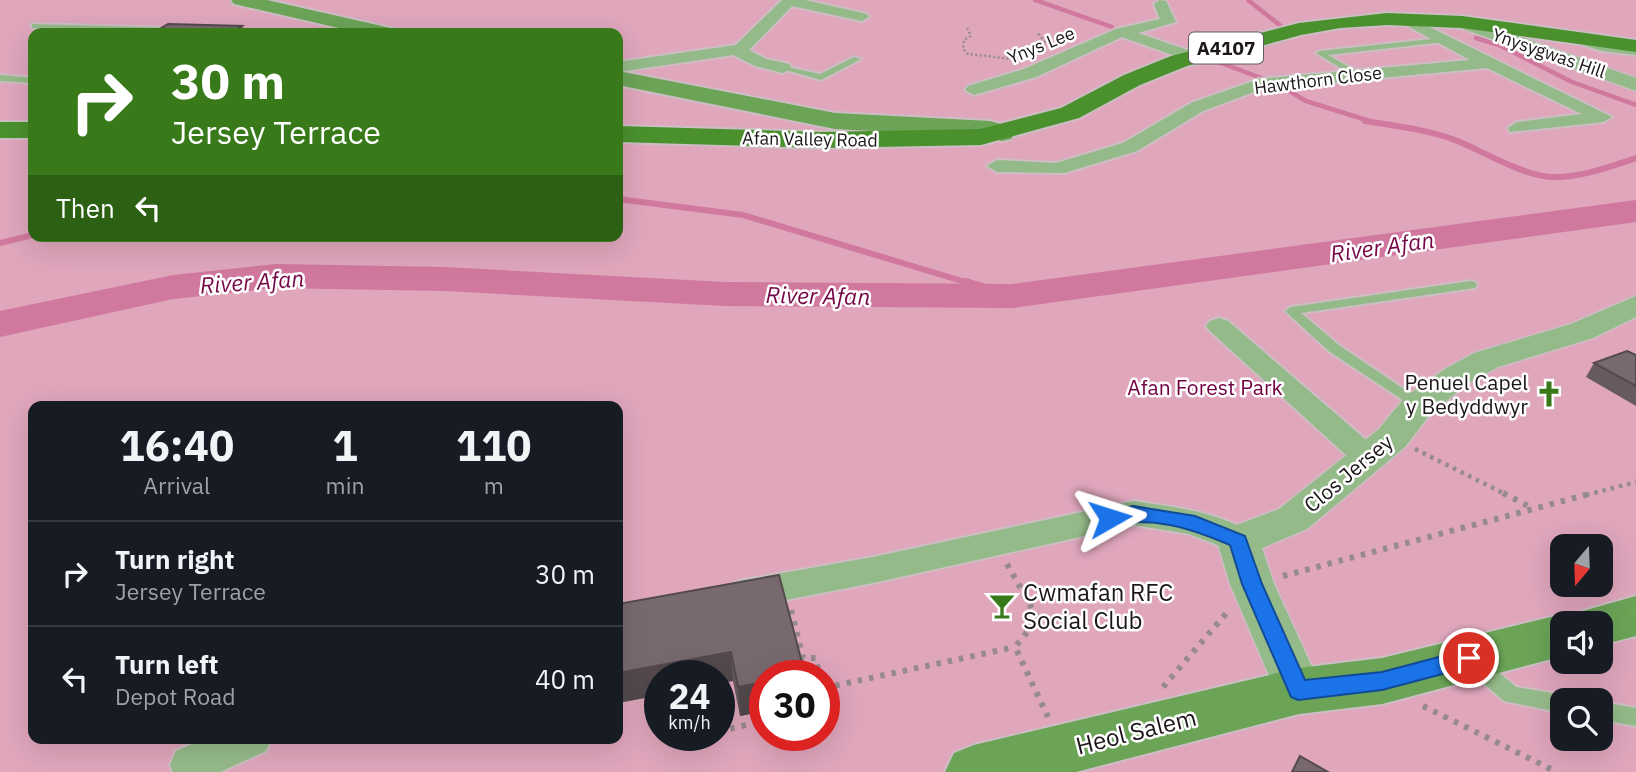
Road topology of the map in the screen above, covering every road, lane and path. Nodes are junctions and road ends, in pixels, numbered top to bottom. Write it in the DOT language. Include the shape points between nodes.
graph roads {
  1 [pos="241,0"];
  2 [pos="790,1"];
  3 [pos="1161,4"];
  4 [pos="862,17"];
  5 [pos="1405,19"];
  6 [pos="1462,22"];
  7 [pos="35,26"];
  8 [pos="110,28"];
  9 [pos="366,28"];
  10 [pos="967,28"];
  11 [pos="1037,32"];
  12 [pos="1121,32"];
  13 [pos="1575,39"];
  14 [pos="1441,40"];
  15 [pos="1636,46"];
  16 [pos="734,50"];
  17 [pos="1636,53"];
  18 [pos="1193,57"];
  19 [pos="1003,58"];
  20 [pos="857,59"];
  21 [pos="1055,62"];
  22 [pos="1489,63"];
  23 [pos="623,66"];
  24 [pos="782,68"];
  25 [pos="1355,74"];
  26 [pos="0,78"];
  27 [pos="623,79"];
  28 [pos="28,81"];
  29 [pos="1636,85"];
  30 [pos="974,90"];
  31 [pos="1517,128"];
  32 [pos="0,130"];
  33 [pos="28,130"];
  34 [pos="1002,133"];
  35 [pos="623,134"];
  36 [pos="997,166"];
  37 [pos="1471,285"];
  38 [pos="1636,305"];
  39 [pos="1219,326"];
  40 [pos="1418,405"];
  41 [pos="1380,448"];
  42 [pos="1636,482"];
  43 [pos="1533,509"];
  44 [pos="1238,541"];
  45 [pos="995,542"];
  46 [pos="1252,584"];
  47 [pos="785,586"];
  48 [pos="709,600"];
  49 [pos="1636,616"];
  50 [pos="1613,622"];
  51 [pos="1550,638"];
  52 [pos="1015,647"];
  53 [pos="1469,658"];
  54 [pos="816,660"];
  55 [pos="1382,681"];
  56 [pos="840,685"];
  57 [pos="1298,691"];
  58 [pos="1550,702"];
  59 [pos="1613,713"];
  60 [pos="1636,717"];
  61 [pos="1121,735"];
  62 [pos="238,744"];
  63 [pos="1063,750"];
  64 [pos="191,765"];
  65 [pos="974,772"];
  66 [pos="1558,772"];
  1 -- 9 [label="main road"];
  2 -- 4 [label="street"];
  2 -- 16 [label="street" via="741,49"];
  3 -- 12 [label="street, Ynys Lee" via="1169,22"];
  5 -- 6 [label="main road, A4107"];
  5 -- 14 [label="street"];
  5 -- 18 [label="main road, A4107" via="1324,23"];
  6 -- 13 [label="main road, A4107"];
  6 -- 29 [label="street, Ynysygwas Hill"];
  7 -- 8 [label="lane"];
  10 -- 19 [label="path" via="971,36 964,40 963,49 968,54"];
  11 -- 19 [label="path" via="1045,42"];
  12 -- 18 [label="street"];
  12 -- 21 [label="street, Ynys Lee"];
  13 -- 15 [label="main road, A4107"];
  13 -- 17 [label="lane" via="1601,49"];
  14 -- 22 [label="street"];
  14 -- 25 [label="lane" via="1320,53"];
  16 -- 23 [label="street"];
  16 -- 24 [label="street"];
  18 -- 34 [label="main road, A4107" via="1141,76 1070,113"];
  19 -- 21 [label="path"];
  20 -- 24 [label="lane" via="821,77"];
  21 -- 30 [label="street, Ynys Lee"];
  22 -- 25 [label="street, Hawthorn Close"];
  22 -- 31 [label="street" via="1603,117"];
  25 -- 36 [label="street, Hawthorn Close" via="1259,84 1197,107 1130,147 1057,169"];
  26 -- 28 [label="lane"];
  27 -- 34 [label="main road" via="835,121"];
  32 -- 33 [label="main road"];
  34 -- 35 [label="main road, Afan Valley Road / A4107" via="879,140"];
  37 -- 40 [label="lane" via="1291,311 1335,349"];
  38 -- 40 [label="street, Clos Jersey" via="1582,331 1486,360"];
  39 -- 41 [label="street"];
  40 -- 41 [label="street, Clos Jersey"];
  41 -- 43 [label="path"];
  41 -- 44 [label="street, Clos Jersey" via="1293,519"];
  42 -- 43 [label="path"];
  43 -- 46 [label="path"];
  44 -- 45 [label="street" via="1195,523 1133,513"];
  44 -- 46 [label="street"];
  45 -- 47 [label="street"];
  45 -- 52 [label="path" via="1038,619"];
  46 -- 57 [label="street"];
  46 -- 61 [label="path"];
  47 -- 48 [label="street"];
  47 -- 54 [label="path" via="803,658"];
  49 -- 50 [label="main road"];
  51 -- 53 [label="main road, Heol Salem"];
  52 -- 56 [label="path"];
  52 -- 63 [label="path"];
  53 -- 55 [label="main road, Heol Salem"];
  53 -- 58 [label="lane" via="1511,695"];
  55 -- 57 [label="main road, Heol Salem"];
  55 -- 66 [label="path" via="1430,710"];
  57 -- 61 [label="main road, Heol Salem"];
  59 -- 60 [label="lane"];
  61 -- 63 [label="main road, Heol Salem"];
  62 -- 64 [label="street"];
  63 -- 65 [label="main road, Heol Salem"];
}
